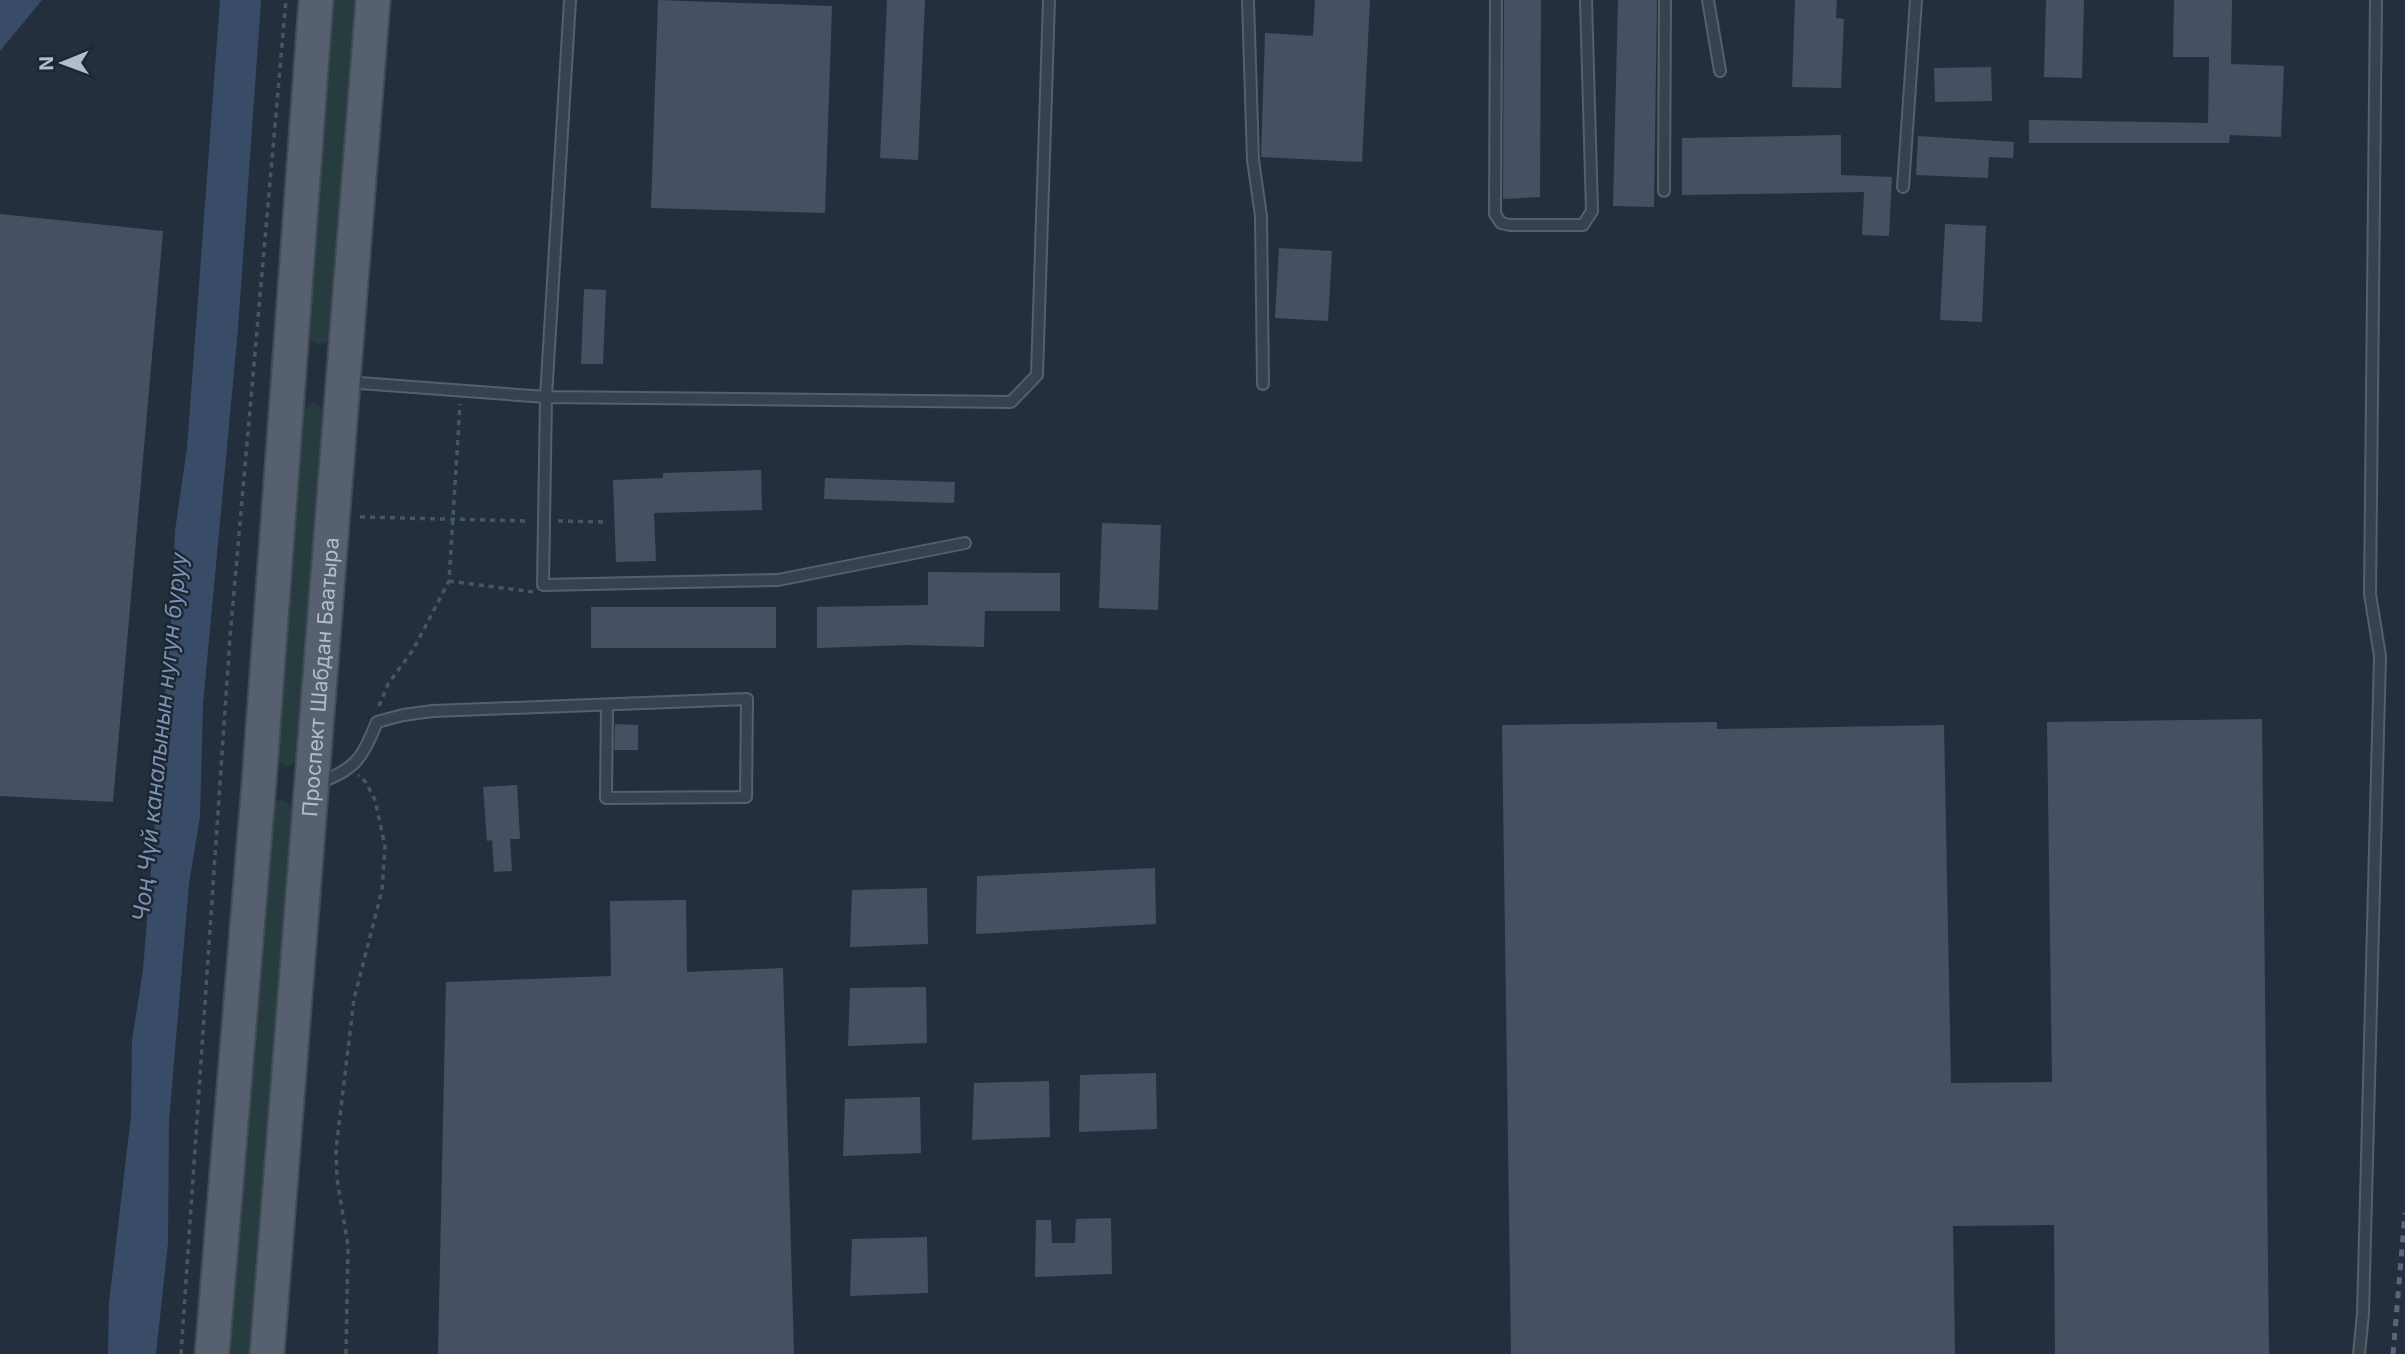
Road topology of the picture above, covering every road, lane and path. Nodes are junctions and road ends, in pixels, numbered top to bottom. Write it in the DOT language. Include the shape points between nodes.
graph roads {
  1 [pos="286,0"];
  2 [pos="316,0"];
  3 [pos="373,0"];
  4 [pos="570,0"];
  5 [pos="1049,0"];
  6 [pos="1248,0"];
  7 [pos="1496,0"];
  8 [pos="1586,0"];
  9 [pos="1665,0"];
  10 [pos="1708,0"];
  11 [pos="1916,0"];
  12 [pos="2376,0"];
  13 [pos="1720,71"];
  14 [pos="1903,187"];
  15 [pos="1664,191"];
  16 [pos="289,377"];
  17 [pos="343,382"];
  18 [pos="1263,384"];
  19 [pos="461,391"];
  20 [pos="546,397"];
  21 [pos="360,517"];
  22 [pos="454,519"];
  23 [pos="544,521"];
  24 [pos="606,522"];
  25 [pos="965,543"];
  26 [pos="449,581"];
  27 [pos="543,585"];
  28 [pos="607,705"];
  29 [pos="377,722"];
  30 [pos="351,770"];
  31 [pos="259,783"];
  32 [pos="310,786"];
  33 [pos="181,1354"];
  34 [pos="212,1354"];
  35 [pos="267,1354"];
  36 [pos="346,1354"];
  37 [pos="2358,1354"];
  1 -- 33 [label="path" via="230,637"];
  2 -- 16 [label="main road"];
  3 -- 17 [label="main road, Проспект Шабдан Баатыра"];
  4 -- 20 [label="lane"];
  5 -- 20 [label="lane" via="1037,375 1010,402"];
  6 -- 18 [label="lane" via="1252,160 1261,216"];
  7 -- 8 [label="lane" via="1495,214 1501,223 1510,225 1583,225 1589,220"];
  9 -- 15 [label="lane"];
  10 -- 13 [label="lane"];
  11 -- 14 [label="lane"];
  12 -- 37 [label="lane" via="2370,594 2379,656 2363,1314"];
  16 -- 17 [label="main road"];
  16 -- 31 [label="main road"];
  17 -- 19 [label="lane"];
  17 -- 32 [label="main road, Проспект Шабдан Баатыра"];
  19 -- 20 [label="lane"];
  19 -- 22 [label="path"];
  20 -- 23 [label="lane"];
  21 -- 22 [label="path"];
  22 -- 23 [label="path"];
  22 -- 26 [label="path"];
  23 -- 24 [label="path"];
  23 -- 27 [label="lane"];
  25 -- 27 [label="lane" via="778,580"];
  26 -- 27 [label="path" via="530,594"];
  26 -- 29 [label="path" via="413,650 388,684"];
  28 -- 28 [label="lane" via="747,699 746,797 606,798"];
  28 -- 29 [label="lane" via="433,712"];
  29 -- 30 [label="lane"];
  30 -- 32 [label="lane"];
  30 -- 36 [label="path" via="365,780 375,800 385,846 382,890 354,999 336,1149 348,1245"];
  31 -- 32 [label="main road"];
  31 -- 34 [label="main road"];
  32 -- 35 [label="main road, Проспект Шабдан Баатыра"];
}
